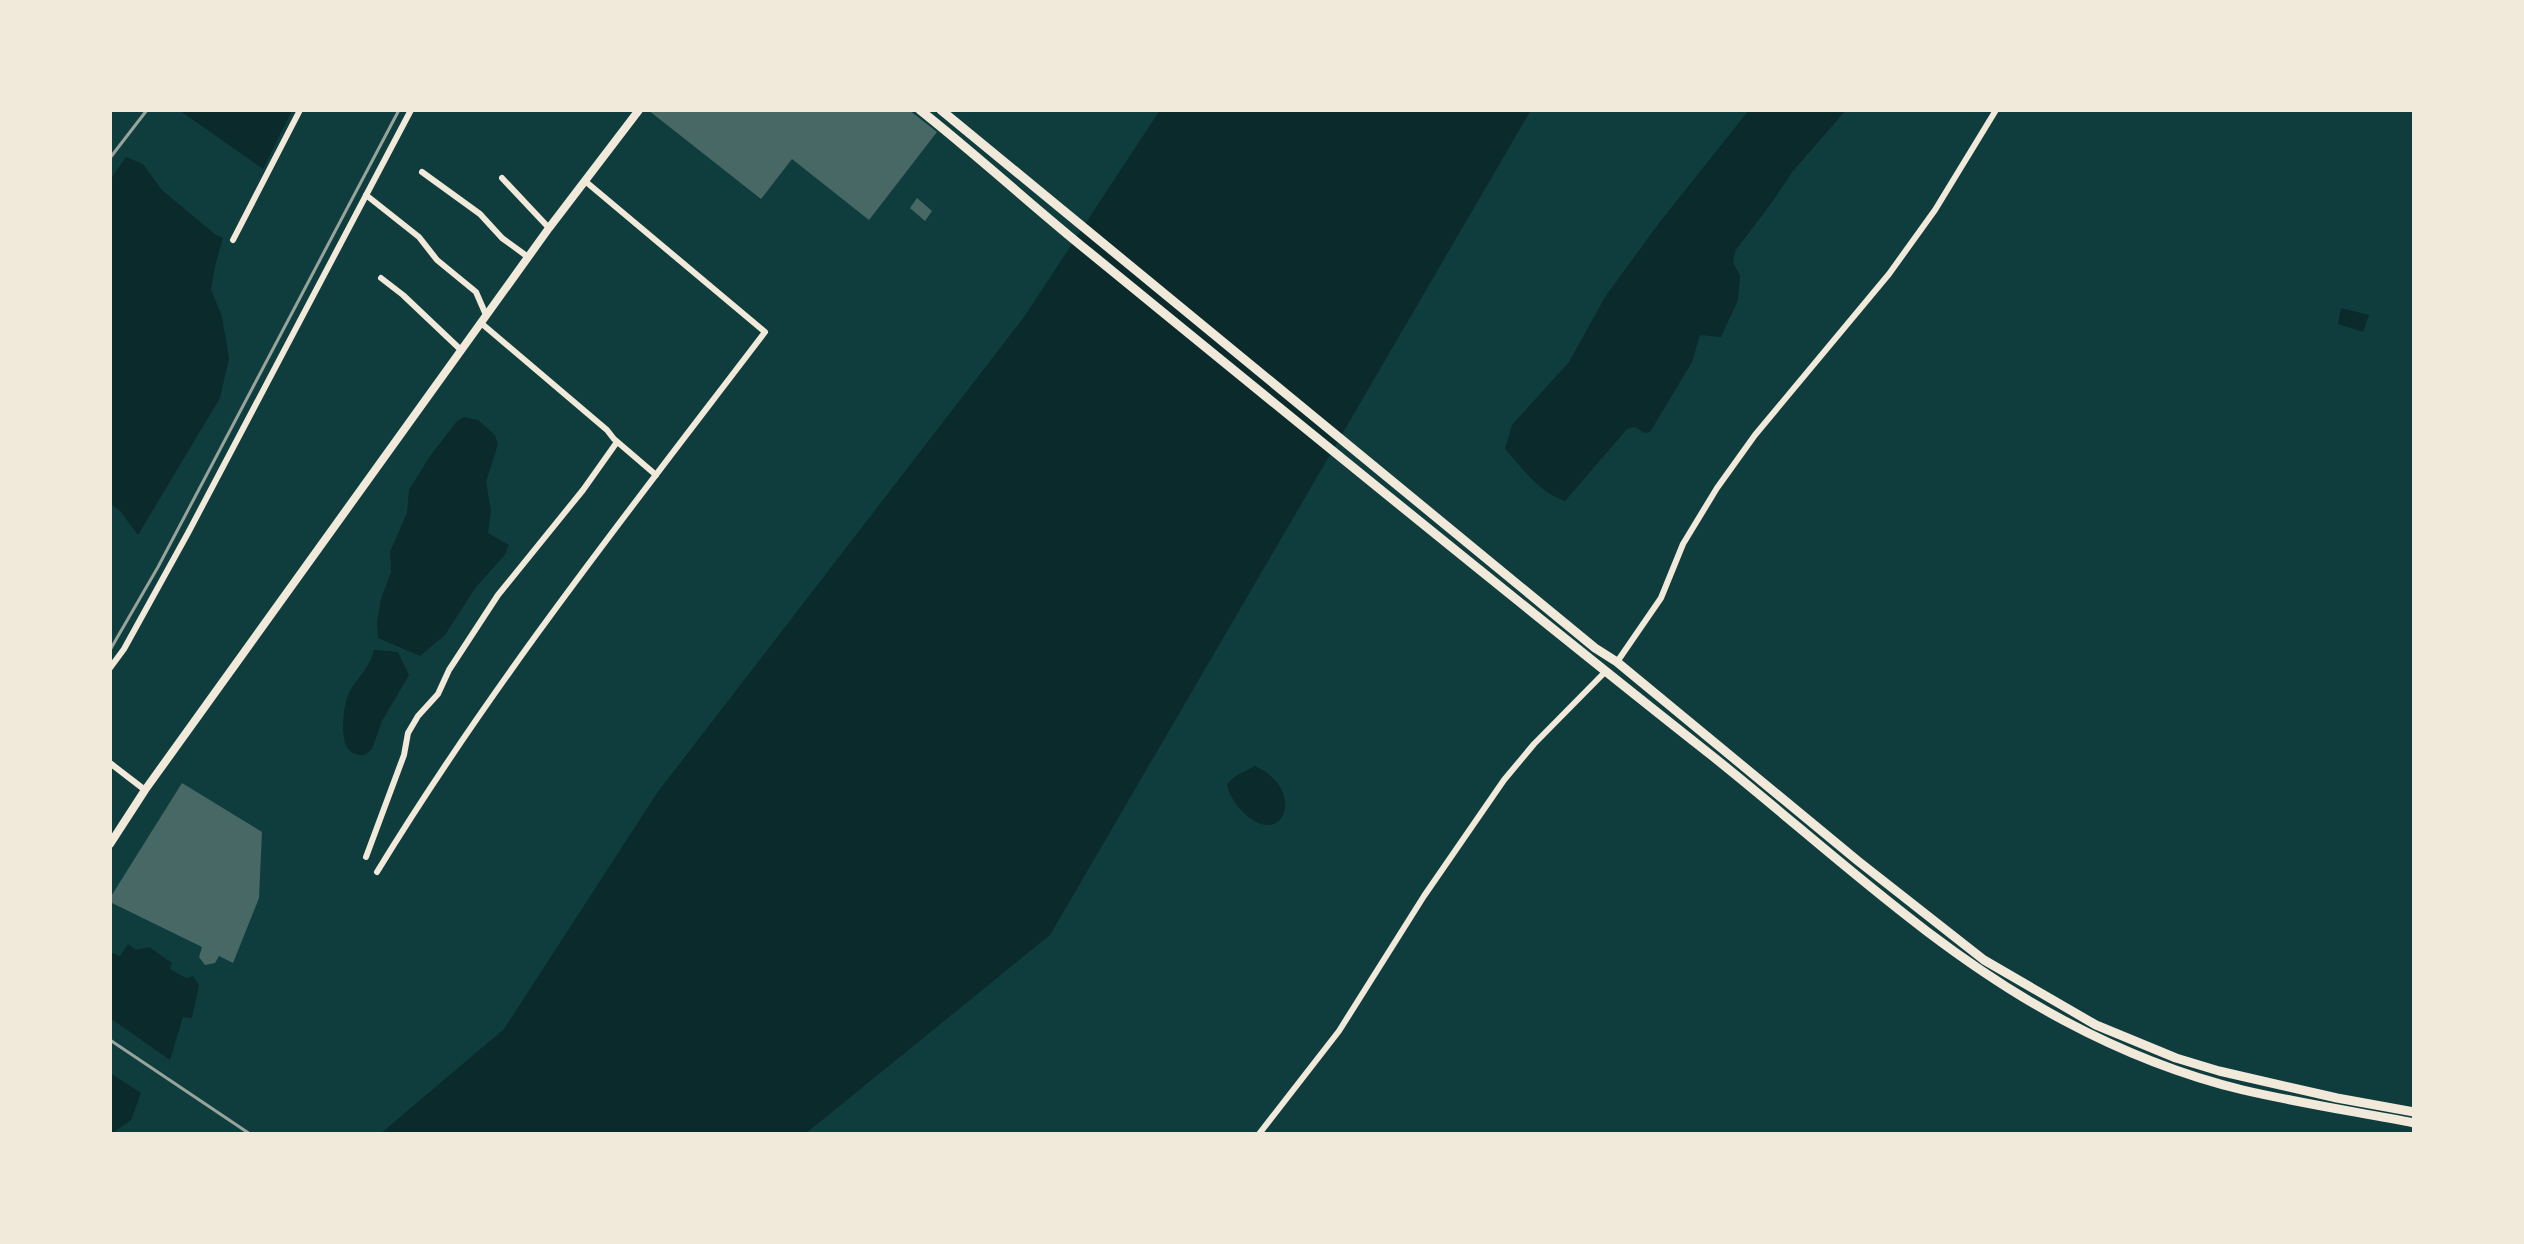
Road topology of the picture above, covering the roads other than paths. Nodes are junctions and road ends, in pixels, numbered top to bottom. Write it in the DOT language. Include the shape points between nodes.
graph roads {
  1 [pos="300,110"];
  2 [pos="411,110"];
  3 [pos="638,110"];
  4 [pos="920,110"];
  5 [pos="1996,110"];
  6 [pos="948,113"];
  7 [pos="422,172"];
  8 [pos="502,178"];
  9 [pos="585,181"];
  10 [pos="366,195"];
  11 [pos="549,228"];
  12 [pos="233,240"];
  13 [pos="528,257"];
  14 [pos="381,278"];
  15 [pos="484,319"];
  16 [pos="461,350"];
  17 [pos="617,442"];
  18 [pos="656,475"];
  19 [pos="1591,652"];
  20 [pos="1617,662"];
  21 [pos="110,668"];
  22 [pos="1606,671"];
  23 [pos="110,763"];
  24 [pos="145,790"];
  25 [pos="110,844"];
  26 [pos="366,857"];
  27 [pos="377,872"];
  28 [pos="2414,1112"];
  29 [pos="2414,1123"];
  30 [pos="1259,1134"];
  1 -- 12 [label="street"];
  2 -- 10 [label="street"];
  3 -- 9 [label="main road"];
  4 -- 19 [label="main road" via="1084,248"];
  5 -- 20 [label="street" via="1889,274 1717,488 1683,544 1661,598"];
  6 -- 19 [label="main road"];
  7 -- 13 [label="street"];
  8 -- 11 [label="street"];
  9 -- 11 [label="main road"];
  9 -- 18 [label="street" via="765,332"];
  10 -- 15 [label="street" via="476,292"];
  10 -- 21 [label="street" via="188,533"];
  11 -- 13 [label="main road"];
  13 -- 15 [label="main road"];
  14 -- 16 [label="street"];
  15 -- 16 [label="main road"];
  15 -- 17 [label="street"];
  16 -- 24 [label="main road"];
  17 -- 18 [label="street"];
  17 -- 26 [label="street" via="498,595 438,694 418,716"];
  18 -- 27 [label="street" via="502,681"];
  19 -- 20 [label="main road"];
  19 -- 22 [label="main road"];
  20 -- 28 [label="main road" via="1984,960 2096,1025 2219,1071"];
  22 -- 29 [label="main road" via="1901,910 2061,1019 2208,1080"];
  22 -- 30 [label="street" via="1504,780 1339,1031"];
  23 -- 24 [label="street"];
  24 -- 25 [label="main road"];
}
